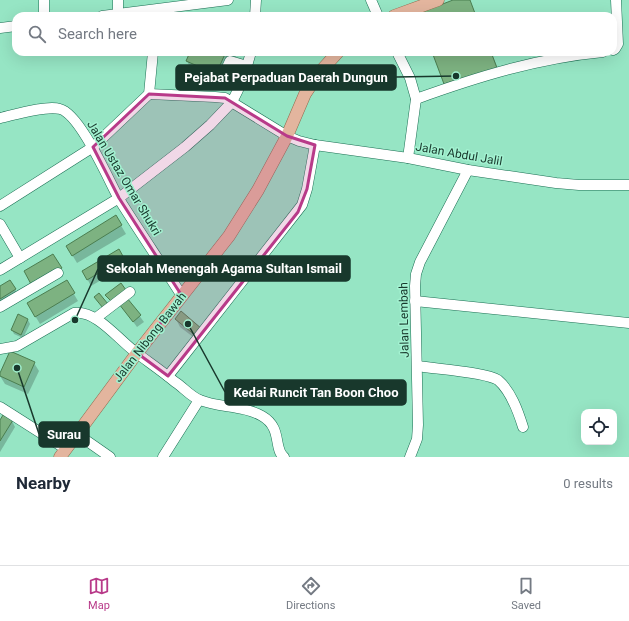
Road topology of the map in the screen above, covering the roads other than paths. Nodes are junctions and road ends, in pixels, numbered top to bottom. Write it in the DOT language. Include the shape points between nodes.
graph roads {
  1 [pos="44,0"];
  2 [pos="118,0"];
  3 [pos="228,0"];
  4 [pos="256,0"];
  5 [pos="371,0"];
  6 [pos="438,0"];
  7 [pos="616,0"];
  8 [pos="185,3"];
  9 [pos="44,12"];
  10 [pos="118,12"];
  11 [pos="158,12"];
  12 [pos="255,12"];
  13 [pos="376,12"];
  14 [pos="405,12"];
  15 [pos="617,12"];
  16 [pos="617,22"];
  17 [pos="12,26"];
  18 [pos="0,28"];
  19 [pos="617,46"];
  20 [pos="153,56"];
  21 [pos="250,56"];
  22 [pos="334,56"];
  23 [pos="399,56"];
  24 [pos="569,56"];
  25 [pos="247,66"];
  26 [pos="222,78"];
  27 [pos="150,94"];
  28 [pos="416,99"];
  29 [pos="232,102"];
  30 [pos="0,118"];
  31 [pos="287,136"];
  32 [pos="315,145"];
  33 [pos="93,147"];
  34 [pos="408,158"];
  35 [pos="468,170"];
  36 [pos="629,185"];
  37 [pos="119,198"];
  38 [pos="0,206"];
  39 [pos="0,224"];
  40 [pos="20,258"];
  41 [pos="0,270"];
  42 [pos="58,273"];
  43 [pos="130,292"];
  44 [pos="182,296"];
  45 [pos="415,301"];
  46 [pos="0,307"];
  47 [pos="96,318"];
  48 [pos="629,323"];
  49 [pos="0,349"];
  50 [pos="137,353"];
  51 [pos="418,366"];
  52 [pos="168,376"];
  53 [pos="199,400"];
  54 [pos="0,407"];
  55 [pos="523,426"];
  56 [pos="77,434"];
  57 [pos="63,453"];
  58 [pos="110,457"];
  59 [pos="162,457"];
  60 [pos="284,457"];
  61 [pos="410,457"];
  1 -- 9 [label="street"];
  2 -- 10 [label="street"];
  3 -- 8 [label="street"];
  4 -- 12 [label="street"];
  5 -- 13 [label="street"];
  6 -- 14 [label="main road"];
  7 -- 15 [label="street"];
  8 -- 11 [label="street"];
  16 -- 19 [label="street"];
  17 -- 18 [label="street"];
  20 -- 27 [label="street"];
  21 -- 25 [label="street"];
  22 -- 31 [label="main road, Jalan Nibong Bawah" via="305,94"];
  23 -- 28 [label="street" via="410,78"];
  24 -- 28 [label="street" via="506,70"];
  25 -- 26 [label="street" via="230,61"];
  25 -- 29 [label="street"];
  27 -- 29 [label="street, Jalan Abdul Jalil" via="215,96"];
  27 -- 33 [label="street"];
  28 -- 34 [label="street"];
  29 -- 31 [label="street, Jalan Abdul Jalil"];
  29 -- 37 [label="street" via="185,148"];
  30 -- 33 [label="street, Jalan Ustaz Omar Shukri" via="59,108 71,116"];
  31 -- 32 [label="street, Jalan Abdul Jalil"];
  31 -- 44 [label="main road, Jalan Nibong Bawah" via="239,221"];
  32 -- 34 [label="street, Jalan Abdul Jalil"];
  32 -- 52 [label="street" via="302,205"];
  33 -- 37 [label="street, Jalan Ustaz Omar Shukri"];
  33 -- 38 [label="street"];
  34 -- 35 [label="street, Jalan Abdul Jalil"];
  35 -- 36 [label="street, Jalan Abdul Jalil" via="556,183"];
  35 -- 45 [label="street, Jalan Lembah" via="420,262 416,274"];
  37 -- 40 [label="street"];
  37 -- 44 [label="street, Jalan Ustaz Omar Shukri"];
  39 -- 40 [label="street"];
  40 -- 41 [label="street"];
  42 -- 46 [label="street"];
  43 -- 47 [label="street"];
  44 -- 50 [label="main road, Jalan Nibong Bawah"];
  45 -- 48 [label="street"];
  45 -- 51 [label="street, Jalan Lembah"];
  47 -- 49 [label="street" via="82,312 74,313 17,346"];
  47 -- 50 [label="street"];
  50 -- 52 [label="street"];
  50 -- 56 [label="main road, Jalan Nibong Bawah"];
  51 -- 55 [label="street" via="478,374 497,380 503,385 518,410"];
  51 -- 61 [label="street, Jalan Lembah" via="418,425"];
  52 -- 53 [label="street"];
  53 -- 59 [label="street"];
  53 -- 60 [label="street" via="262,416 270,422 276,432 278,450"];
  54 -- 57 [label="street"];
  56 -- 57 [label="main road, Jalan Nibong Bawah"];
  56 -- 58 [label="street"];
}
